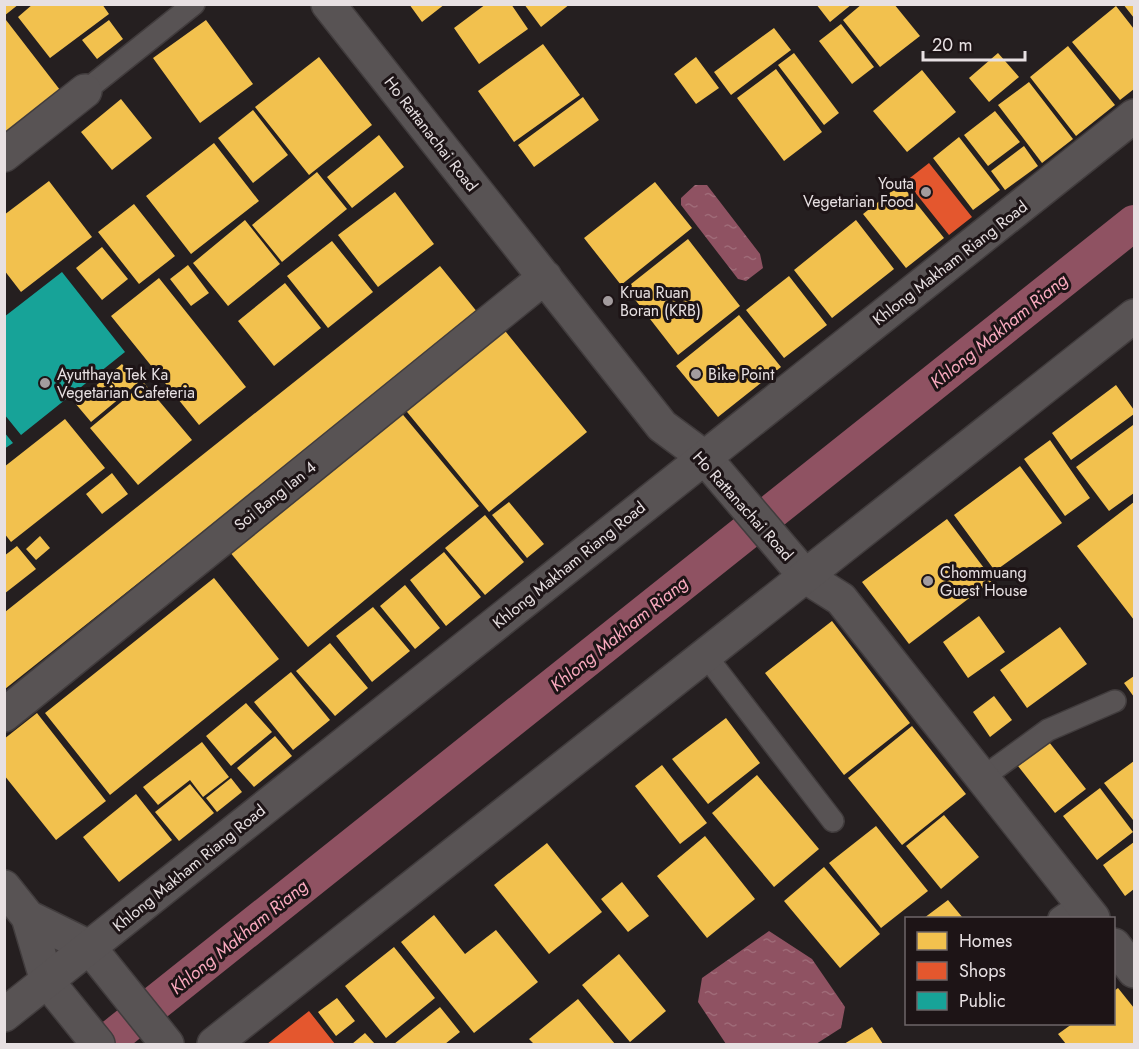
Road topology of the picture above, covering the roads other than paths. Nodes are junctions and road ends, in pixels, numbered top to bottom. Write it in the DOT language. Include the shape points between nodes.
graph roads {
  1 [pos="194,4"];
  2 [pos="328,4"];
  3 [pos="85,91"];
  4 [pos="1134,116"];
  5 [pos="4,155"];
  6 [pos="545,277"];
  7 [pos="1134,316"];
  8 [pos="704,457"];
  9 [pos="806,577"];
  10 [pos="706,656"];
  11 [pos="1115,701"];
  12 [pos="4,715"];
  13 [pos="982,778"];
  14 [pos="833,821"];
  15 [pos="4,887"];
  16 [pos="1078,913"];
  17 [pos="28,917"];
  18 [pos="89,947"];
  19 [pos="1115,947"];
  20 [pos="1134,971"];
  21 [pos="47,981"];
  22 [pos="4,1015"];
  23 [pos="166,1043"];
  24 [pos="98,1044"];
  25 [pos="214,1044"];
  1 -- 3 [label="lane"];
  2 -- 6 [label="street, Ho Rattanachai Road"];
  3 -- 5 [label="street"];
  4 -- 8 [label="street, Khlong Makham Riang Road"];
  6 -- 8 [label="street, Ho Rattanachai Road" via="662,426"];
  6 -- 12 [label="street, Soi Bang Ian 4"];
  7 -- 9 [label="street"];
  8 -- 9 [label="street, Ho Rattanachai Road"];
  8 -- 18 [label="street, Khlong Makham Riang Road"];
  9 -- 10 [label="street"];
  9 -- 13 [label="street, Ho Rattanachai Road" via="841,599"];
  10 -- 14 [label="lane"];
  10 -- 25 [label="street"];
  11 -- 13 [label="lane" via="1048,730"];
  13 -- 16 [label="street, Ho Rattanachai Road"];
  15 -- 17 [label="street"];
  17 -- 18 [label="street"];
  17 -- 21 [label="street"];
  18 -- 21 [label="street, Khlong Makham Riang Road"];
  18 -- 23 [label="street"];
  19 -- 20 [label="street"];
  21 -- 22 [label="street, Khlong Makham Riang Road"];
  21 -- 24 [label="street"];
}
